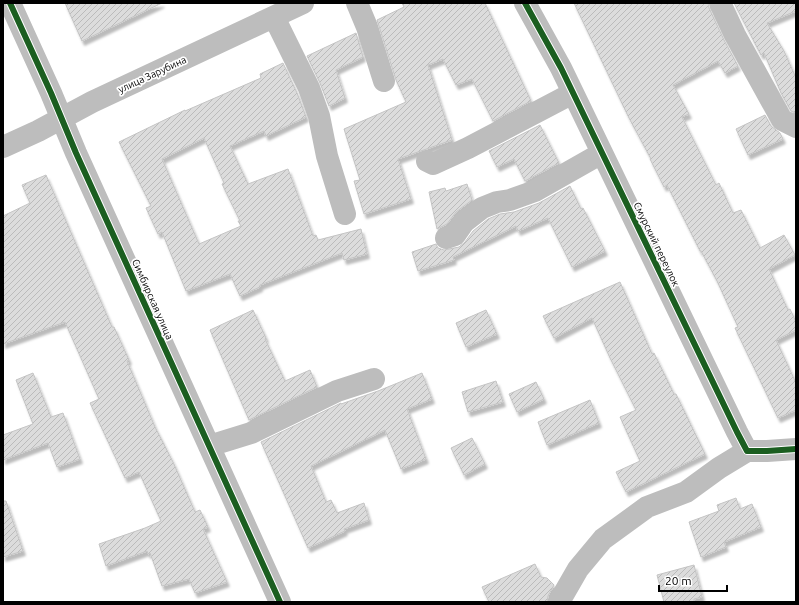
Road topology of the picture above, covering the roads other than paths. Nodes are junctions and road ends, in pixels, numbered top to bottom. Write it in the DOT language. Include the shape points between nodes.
graph roads {
  1 [pos="10,3"];
  2 [pos="303,3"];
  3 [pos="357,3"];
  4 [pos="525,3"];
  5 [pos="720,3"];
  6 [pos="274,17"];
  7 [pos="384,81"];
  8 [pos="573,93"];
  9 [pos="61,118"];
  10 [pos="796,127"];
  11 [pos="3,147"];
  12 [pos="602,153"];
  13 [pos="427,161"];
  14 [pos="345,214"];
  15 [pos="446,238"];
  16 [pos="374,379"];
  17 [pos="209,446"];
  18 [pos="796,449"];
  19 [pos="747,451"];
  20 [pos="280,602"];
  21 [pos="559,602"];
  1 -- 9 [label="street, Симбирская улица"];
  2 -- 6 [label="street, улица Зарубина"];
  3 -- 7 [label="street"];
  4 -- 8 [label="street, Смурский переулок"];
  5 -- 10 [label="street" via="782,120"];
  6 -- 9 [label="street, улица Зарубина"];
  6 -- 14 [label="street" via="309,88"];
  8 -- 12 [label="street, Смурский переулок"];
  8 -- 13 [label="street" via="468,148 433,164"];
  9 -- 11 [label="street, улица Зарубина"];
  9 -- 17 [label="street, Симбирская улица"];
  12 -- 15 [label="street" via="535,191 482,208 464,222 455,235"];
  12 -- 19 [label="street, Смурский переулок"];
  16 -- 17 [label="street" via="337,391 251,433"];
  17 -- 20 [label="street, Симбирская улица"];
  18 -- 19 [label="street"];
  19 -- 21 [label="street" via="686,492 647,506 603,539 578,569"];
}
